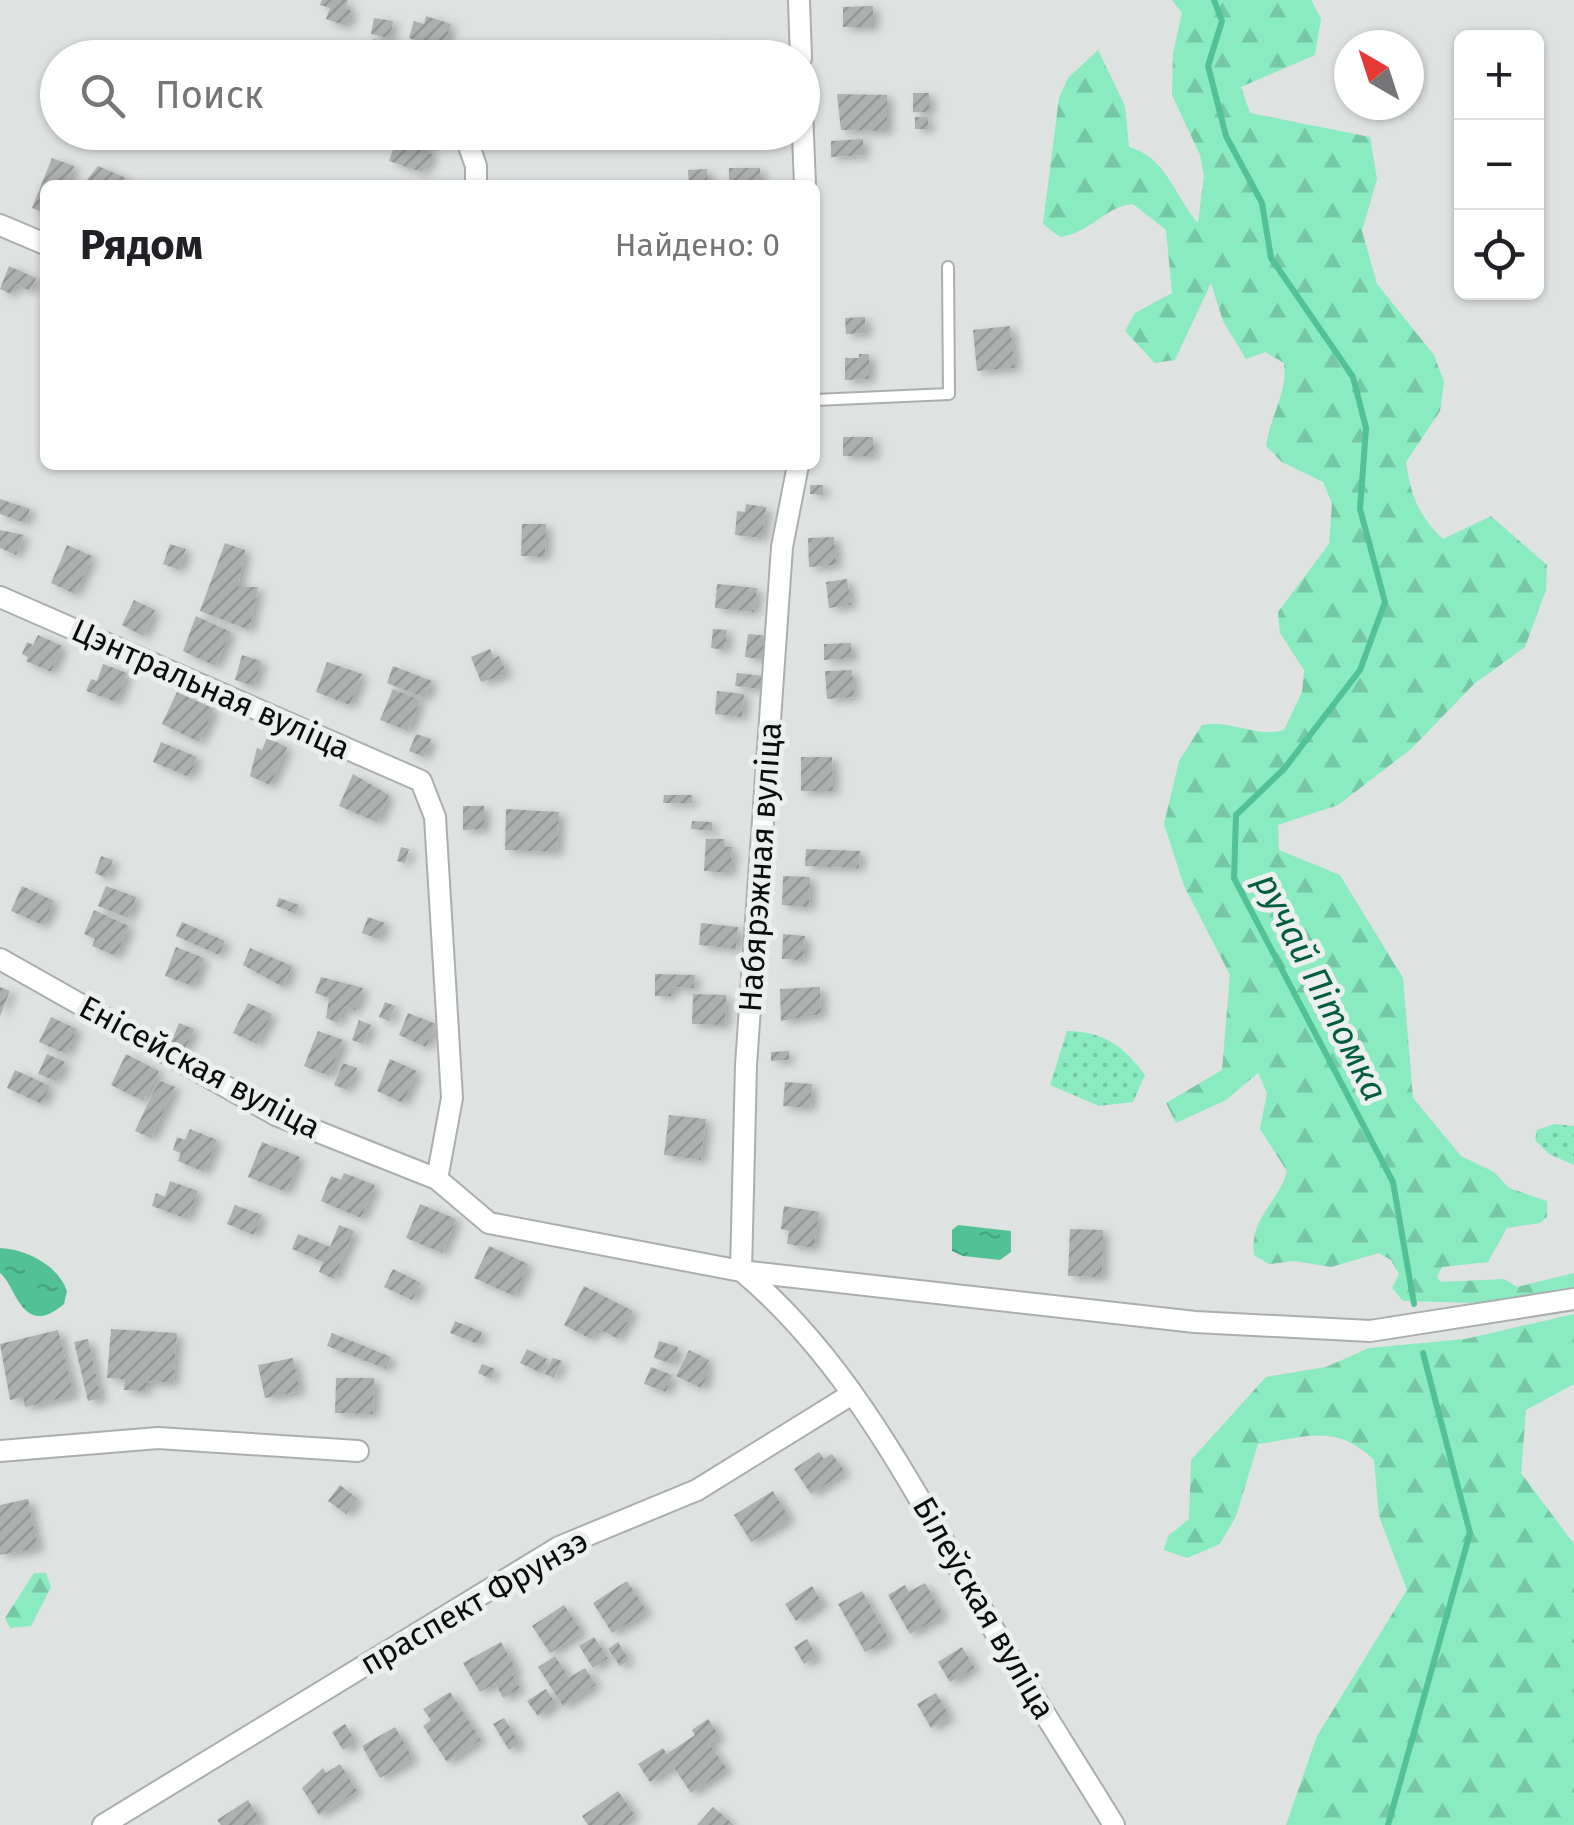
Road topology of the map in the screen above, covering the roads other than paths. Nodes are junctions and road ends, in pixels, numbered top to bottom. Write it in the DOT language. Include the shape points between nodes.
graph roads {
  1 [pos="799,0"];
  2 [pos="800,40"];
  3 [pos="470,150"];
  4 [pos="804,150"];
  5 [pos="476,180"];
  6 [pos="805,180"];
  7 [pos="0,225"];
  8 [pos="40,242"];
  9 [pos="948,268"];
  10 [pos="820,400"];
  11 [pos="797,470"];
  12 [pos="0,598"];
  13 [pos="0,959"];
  14 [pos="437,1179"];
  15 [pos="741,1271"];
  16 [pos="1574,1299"];
  17 [pos="852,1394"];
  18 [pos="358,1451"];
  19 [pos="0,1452"];
  20 [pos="103,1825"];
  21 [pos="1114,1825"];
  1 -- 2 [label="street"];
  3 -- 5 [label="street"];
  4 -- 6 [label="street"];
  7 -- 8 [label="street"];
  9 -- 10 [label="lane" via="949,394"];
  11 -- 15 [label="street, Набярэжная вуліца" via="780,566 746,1066"];
  12 -- 14 [label="street, Цэнтральная вуліца" via="422,781 436,817 452,1098"];
  13 -- 14 [label="street, Енісейская вуліца" via="276,1115"];
  14 -- 15 [label="street, Енісейская вуліца" via="489,1224"];
  15 -- 16 [label="street, Енісейская вуліца" via="1195,1322 1370,1331"];
  15 -- 17 [label="street, Білеўская вуліца"];
  17 -- 20 [label="street, праспект Фрунзэ" via="697,1490 559,1547"];
  17 -- 21 [label="street, Білеўская вуліца"];
  18 -- 19 [label="street" via="158,1438"];
}
